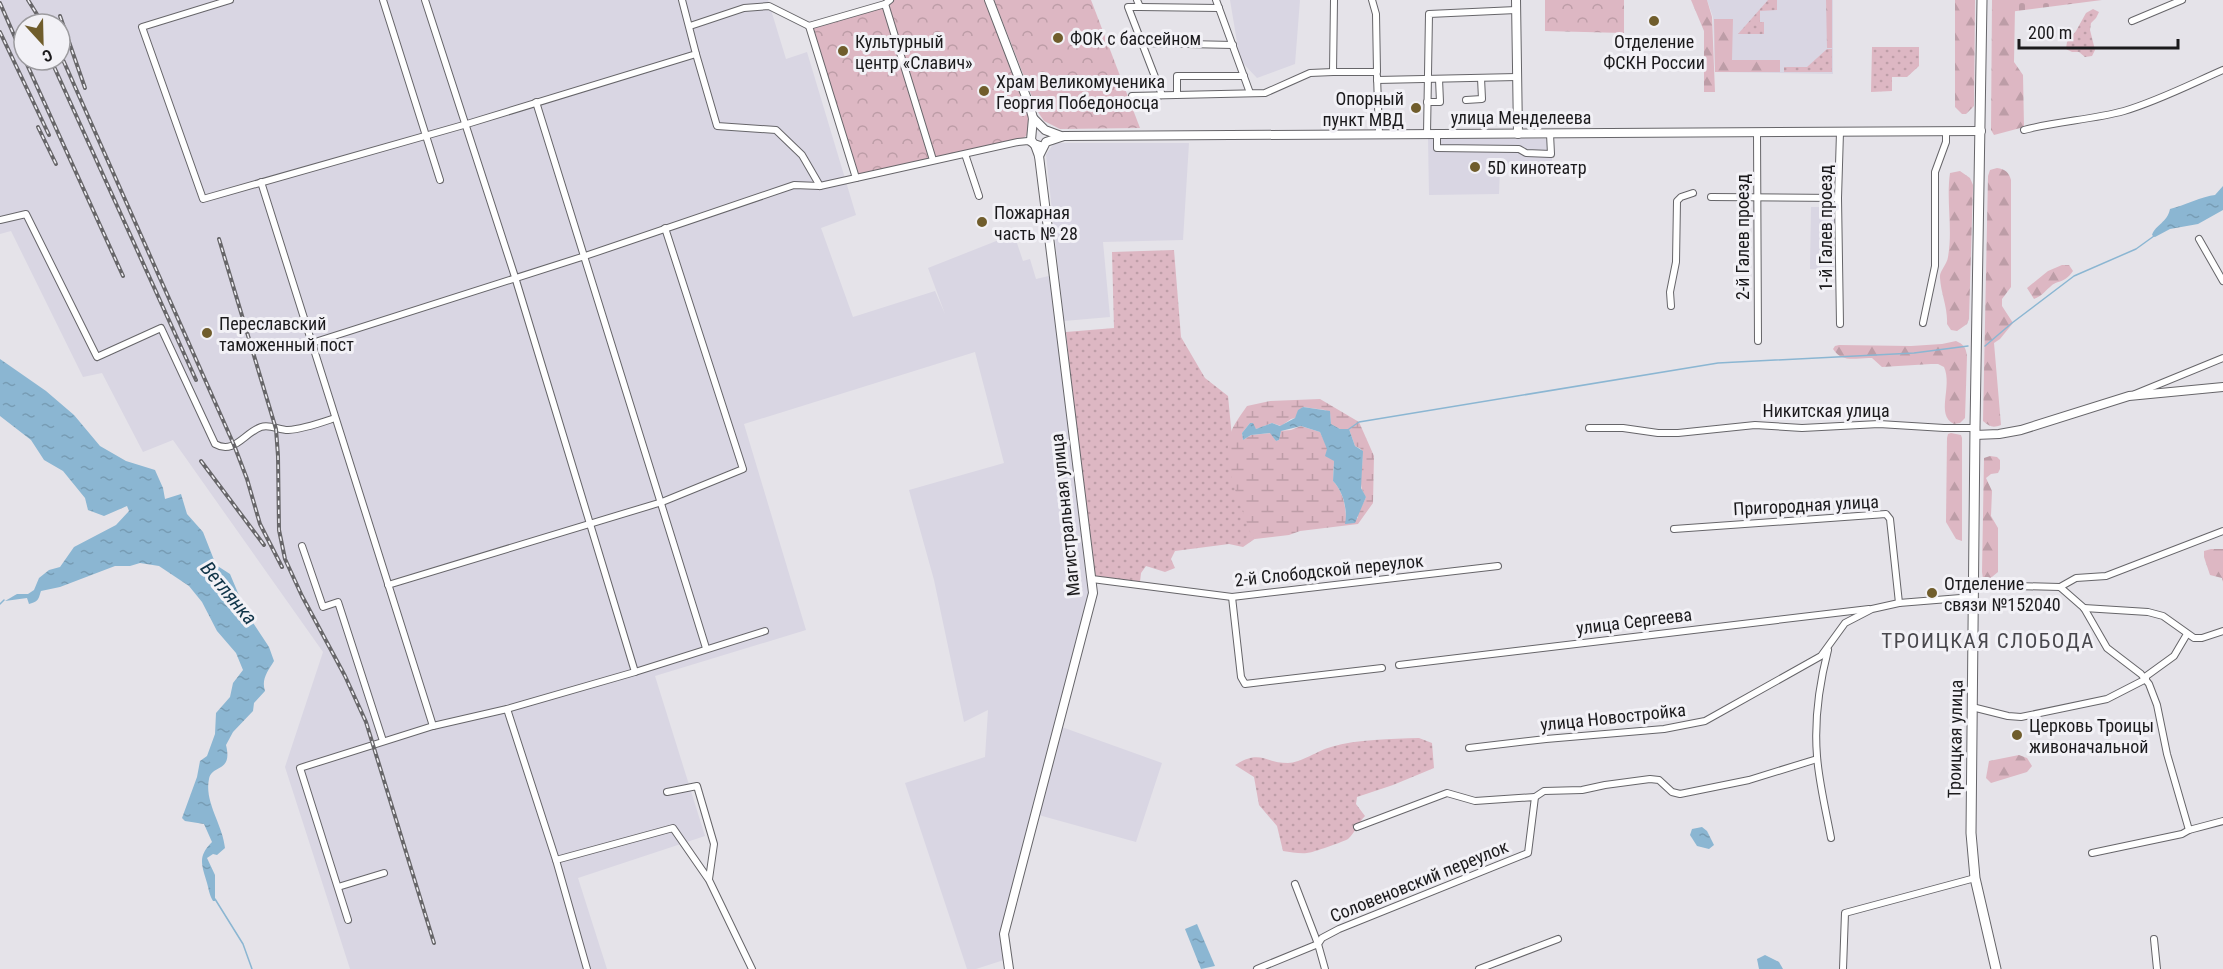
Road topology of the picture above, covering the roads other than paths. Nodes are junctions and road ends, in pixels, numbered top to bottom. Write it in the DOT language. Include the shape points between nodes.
graph roads {
  1 [pos="230,0"];
  2 [pos="383,0"];
  3 [pos="425,0"];
  4 [pos="682,0"];
  5 [pos="742,0"];
  6 [pos="989,0"];
  7 [pos="1216,0"];
  8 [pos="1334,0"];
  9 [pos="1372,0"];
  10 [pos="1516,0"];
  11 [pos="1982,0"];
  12 [pos="2182,0"];
  13 [pos="887,2"];
  14 [pos="1139,3"];
  15 [pos="744,8"];
  16 [pos="1219,8"];
  17 [pos="1516,10"];
  18 [pos="2132,21"];
  19 [pos="690,26"];
  20 [pos="810,26"];
  21 [pos="1142,43"];
  22 [pos="1233,45"];
  23 [pos="696,54"];
  24 [pos="2223,70"];
  25 [pos="1333,72"];
  26 [pos="1377,72"];
  27 [pos="1244,76"];
  28 [pos="1481,78"];
  29 [pos="1517,78"];
  30 [pos="1427,79"];
  31 [pos="1439,79"];
  32 [pos="1377,80"];
  33 [pos="1250,93"];
  34 [pos="1177,94"];
  35 [pos="1162,95"];
  36 [pos="1132,96"];
  37 [pos="1466,100"];
  38 [pos="536,102"];
  39 [pos="1427,102"];
  40 [pos="1033,118"];
  41 [pos="467,124"];
  42 [pos="1044,130"];
  43 [pos="2024,130"];
  44 [pos="1946,131"];
  45 [pos="1981,131"];
  46 [pos="1757,132"];
  47 [pos="1840,132"];
  48 [pos="1031,133"];
  49 [pos="1379,134"];
  50 [pos="1432,134"];
  51 [pos="1518,134"];
  52 [pos="1550,134"];
  53 [pos="425,136"];
  54 [pos="1062,136"];
  55 [pos="1018,142"];
  56 [pos="1046,143"];
  57 [pos="1034,144"];
  58 [pos="1519,149"];
  59 [pos="960,154"];
  60 [pos="1039,156"];
  61 [pos="933,160"];
  62 [pos="856,178"];
  63 [pos="440,180"];
  64 [pos="261,182"];
  65 [pos="820,186"];
  66 [pos="1693,193"];
  67 [pos="979,196"];
  68 [pos="1711,197"];
  69 [pos="1757,198"];
  70 [pos="1838,198"];
  71 [pos="0,220"];
  72 [pos="665,228"];
  73 [pos="2199,238"];
  74 [pos="585,256"];
  75 [pos="515,277"];
  76 [pos="2223,281"];
  77 [pos="1671,306"];
  78 [pos="1923,323"];
  79 [pos="1840,324"];
  80 [pos="1758,341"];
  81 [pos="312,344"];
  82 [pos="2223,358"];
  83 [pos="2223,387"];
  84 [pos="2129,396"];
  85 [pos="335,418"];
  86 [pos="1589,429"];
  87 [pos="1975,432"];
  88 [pos="662,502"];
  89 [pos="591,523"];
  90 [pos="1674,529"];
  91 [pos="2223,531"];
  92 [pos="302,546"];
  93 [pos="1498,566"];
  94 [pos="1092,579"];
  95 [pos="388,585"];
  96 [pos="1974,585"];
  97 [pos="2060,587"];
  98 [pos="1232,597"];
  99 [pos="1973,597"];
  100 [pos="1899,603"];
  101 [pos="2084,608"];
  102 [pos="1872,609"];
  103 [pos="765,631"];
  104 [pos="2223,631"];
  105 [pos="2187,634"];
  106 [pos="1829,644"];
  107 [pos="706,648"];
  108 [pos="1399,665"];
  109 [pos="1382,668"];
  110 [pos="635,672"];
  111 [pos="2146,678"];
  112 [pos="1972,707"];
  113 [pos="507,709"];
  114 [pos="433,726"];
  115 [pos="383,741"];
  116 [pos="1469,748"];
  117 [pos="1817,759"];
  118 [pos="667,792"];
  119 [pos="1535,797"];
  120 [pos="2223,821"];
  121 [pos="1357,827"];
  122 [pos="2189,830"];
  123 [pos="1831,838"];
  124 [pos="2092,853"];
  125 [pos="556,860"];
  126 [pos="384,873"];
  127 [pos="1975,878"];
  128 [pos="709,880"];
  129 [pos="1295,884"];
  130 [pos="338,887"];
  131 [pos="348,920"];
  132 [pos="1558,939"];
  133 [pos="2154,939"];
  134 [pos="1320,941"];
  135 [pos="587,969"];
  136 [pos="752,969"];
  137 [pos="1009,969"];
  138 [pos="1257,969"];
  139 [pos="1325,969"];
  140 [pos="1479,969"];
  141 [pos="1843,969"];
  142 [pos="1996,969"];
  143 [pos="2157,969"];
  1 -- 64 [label="street" via="142,27 202,199"];
  2 -- 53 [label="street"];
  3 -- 41 [label="street"];
  4 -- 19 [label="street"];
  5 -- 15 [label="street"];
  6 -- 40 [label="street"];
  7 -- 16 [label="street"];
  8 -- 25 [label="street"];
  9 -- 26 [label="street" via="1376,14"];
  10 -- 17 [label="street"];
  11 -- 45 [label="main road, Троицкая улица"];
  12 -- 18 [label="street"];
  13 -- 20 [label="street"];
  13 -- 61 [label="street"];
  14 -- 16 [label="street"];
  14 -- 21 [label="street" via="1128,7"];
  15 -- 19 [label="street"];
  15 -- 20 [label="street" via="769,6"];
  16 -- 22 [label="street"];
  17 -- 29 [label="street"];
  17 -- 30 [label="street" via="1429,14"];
  19 -- 23 [label="street"];
  20 -- 62 [label="street"];
  21 -- 22 [label="street"];
  21 -- 35 [label="street"];
  22 -- 27 [label="street"];
  23 -- 38 [label="street"];
  23 -- 65 [label="street" via="717,126 777,130 802,155"];
  24 -- 43 [label="street" via="2126,110"];
  25 -- 26 [label="street"];
  25 -- 33 [label="street" via="1310,73 1267,96"];
  26 -- 32 [label="street"];
  27 -- 33 [label="street"];
  27 -- 34 [label="street" via="1177,76"];
  28 -- 29 [label="street"];
  28 -- 31 [label="street"];
  28 -- 37 [label="street" via="1482,99"];
  29 -- 51 [label="street"];
  30 -- 31 [label="street"];
  30 -- 32 [label="street"];
  30 -- 39 [label="street"];
  31 -- 39 [label="street" via="1440,102"];
  32 -- 49 [label="street"];
  33 -- 34 [label="street"];
  34 -- 35 [label="street"];
  35 -- 36 [label="street"];
  38 -- 41 [label="street"];
  38 -- 74 [label="street"];
  39 -- 50 [label="street"];
  40 -- 42 [label="street"];
  40 -- 48 [label="street"];
  41 -- 53 [label="street"];
  41 -- 75 [label="street"];
  42 -- 48 [label="street"];
  42 -- 54 [label="street"];
  42 -- 56 [label="street" via="1048,135"];
  44 -- 45 [label="street, улица Менделеева"];
  44 -- 47 [label="street, улица Менделеева"];
  44 -- 78 [label="street" via="1935,172 1935,266"];
  45 -- 87 [label="main road, Троицкая улица"];
  46 -- 47 [label="street, улица Менделеева"];
  46 -- 52 [label="street, улица Менделеева"];
  46 -- 69 [label="street, 2-й Галев проезд"];
  47 -- 70 [label="street, 1-й Галев проезд"];
  48 -- 55 [label="street"];
  48 -- 57 [label="street"];
  49 -- 50 [label="street, улица Менделеева"];
  49 -- 54 [label="street, улица Менделеева"];
  50 -- 51 [label="street, улица Менделеева"];
  50 -- 58 [label="street" via="1437,148"];
  51 -- 52 [label="street, улица Менделеева"];
  51 -- 58 [label="street"];
  52 -- 58 [label="street" via="1551,154"];
  53 -- 63 [label="street"];
  53 -- 64 [label="street"];
  54 -- 56 [label="street"];
  55 -- 57 [label="street"];
  55 -- 59 [label="street"];
  56 -- 57 [label="street"];
  56 -- 60 [label="street"];
  57 -- 60 [label="street, Магистральная улица"];
  59 -- 61 [label="street"];
  59 -- 67 [label="street"];
  60 -- 94 [label="street, Магистральная улица"];
  61 -- 62 [label="street"];
  62 -- 65 [label="street"];
  64 -- 81 [label="street"];
  65 -- 72 [label="street" via="794,185"];
  66 -- 77 [label="street" via="1677,201"];
  68 -- 69 [label="street"];
  69 -- 70 [label="street"];
  69 -- 80 [label="street, 2-й Галев проезд"];
  70 -- 79 [label="street, 1-й Галев проезд"];
  71 -- 85 [label="street" via="26,213 97,357 161,328 215,444 227,448 264,426 292,429"];
  72 -- 74 [label="street"];
  72 -- 88 [label="street" via="743,469"];
  73 -- 76 [label="street"];
  74 -- 75 [label="street"];
  74 -- 88 [label="street"];
  75 -- 81 [label="street"];
  75 -- 89 [label="street"];
  81 -- 85 [label="street"];
  82 -- 84 [label="street"];
  83 -- 84 [label="street"];
  84 -- 87 [label="street" via="2020,430"];
  85 -- 95 [label="street"];
  86 -- 87 [label="street, Никитская улица" via="1678,432 1755,425 1802,428 1879,424"];
  87 -- 96 [label="main road, Троицкая улица"];
  88 -- 89 [label="street"];
  88 -- 107 [label="street"];
  89 -- 95 [label="street"];
  89 -- 110 [label="street"];
  90 -- 100 [label="street, Пригородная улица" via="1886,514 1890,519"];
  91 -- 97 [label="street" via="2106,576 2076,578"];
  92 -- 115 [label="street" via="323,607 338,602"];
  93 -- 98 [label="street, 2-й Слободской переулок"];
  94 -- 98 [label="street, 2-й Слободской переулок"];
  94 -- 137 [label="street, Магистральная улица" via="1093,593 1004,934"];
  95 -- 114 [label="street"];
  96 -- 97 [label="street"];
  96 -- 99 [label="main road, Троицкая улица"];
  97 -- 101 [label="street"];
  98 -- 109 [label="street" via="1245,684"];
  99 -- 100 [label="street, улица Новостройка"];
  99 -- 112 [label="main road, Троицкая улица"];
  100 -- 102 [label="street, улица Новостройка"];
  101 -- 105 [label="street" via="2163,615"];
  101 -- 111 [label="street" via="2107,648"];
  102 -- 106 [label="street, улица Новостройка" via="1845,623"];
  102 -- 108 [label="street, улица Сергеева"];
  103 -- 107 [label="street"];
  104 -- 105 [label="street" via="2202,638"];
  105 -- 111 [label="street" via="2174,656"];
  106 -- 116 [label="street, улица Новостройка" via="1821,656 1705,721 1664,729"];
  106 -- 117 [label="street" via="1818,694"];
  107 -- 110 [label="street"];
  110 -- 113 [label="street"];
  111 -- 112 [label="street" via="2107,699 2023,717"];
  111 -- 122 [label="street" via="2157,705"];
  112 -- 127 [label="main road, Троицкая улица" via="1971,832"];
  113 -- 114 [label="street"];
  113 -- 125 [label="street"];
  114 -- 115 [label="street"];
  115 -- 130 [label="street" via="300,768"];
  117 -- 119 [label="street" via="1749,780 1680,794 1659,780 1650,779 1582,790 1545,791"];
  117 -- 123 [label="street"];
  118 -- 128 [label="street" via="697,786 714,844"];
  119 -- 121 [label="street" via="1475,801 1447,793"];
  119 -- 134 [label="street, Соловеновский переулок" via="1528,853 1339,929"];
  120 -- 122 [label="street"];
  122 -- 124 [label="street"];
  125 -- 128 [label="street" via="674,828"];
  125 -- 135 [label="street"];
  126 -- 130 [label="street"];
  127 -- 141 [label="street" via="1845,913"];
  127 -- 142 [label="main road, Троицкая улица"];
  128 -- 136 [label="street"];
  129 -- 134 [label="street"];
  130 -- 131 [label="street"];
  132 -- 140 [label="street"];
  133 -- 143 [label="street"];
  134 -- 138 [label="street, Соловеновский переулок"];
  134 -- 139 [label="street"];
}
